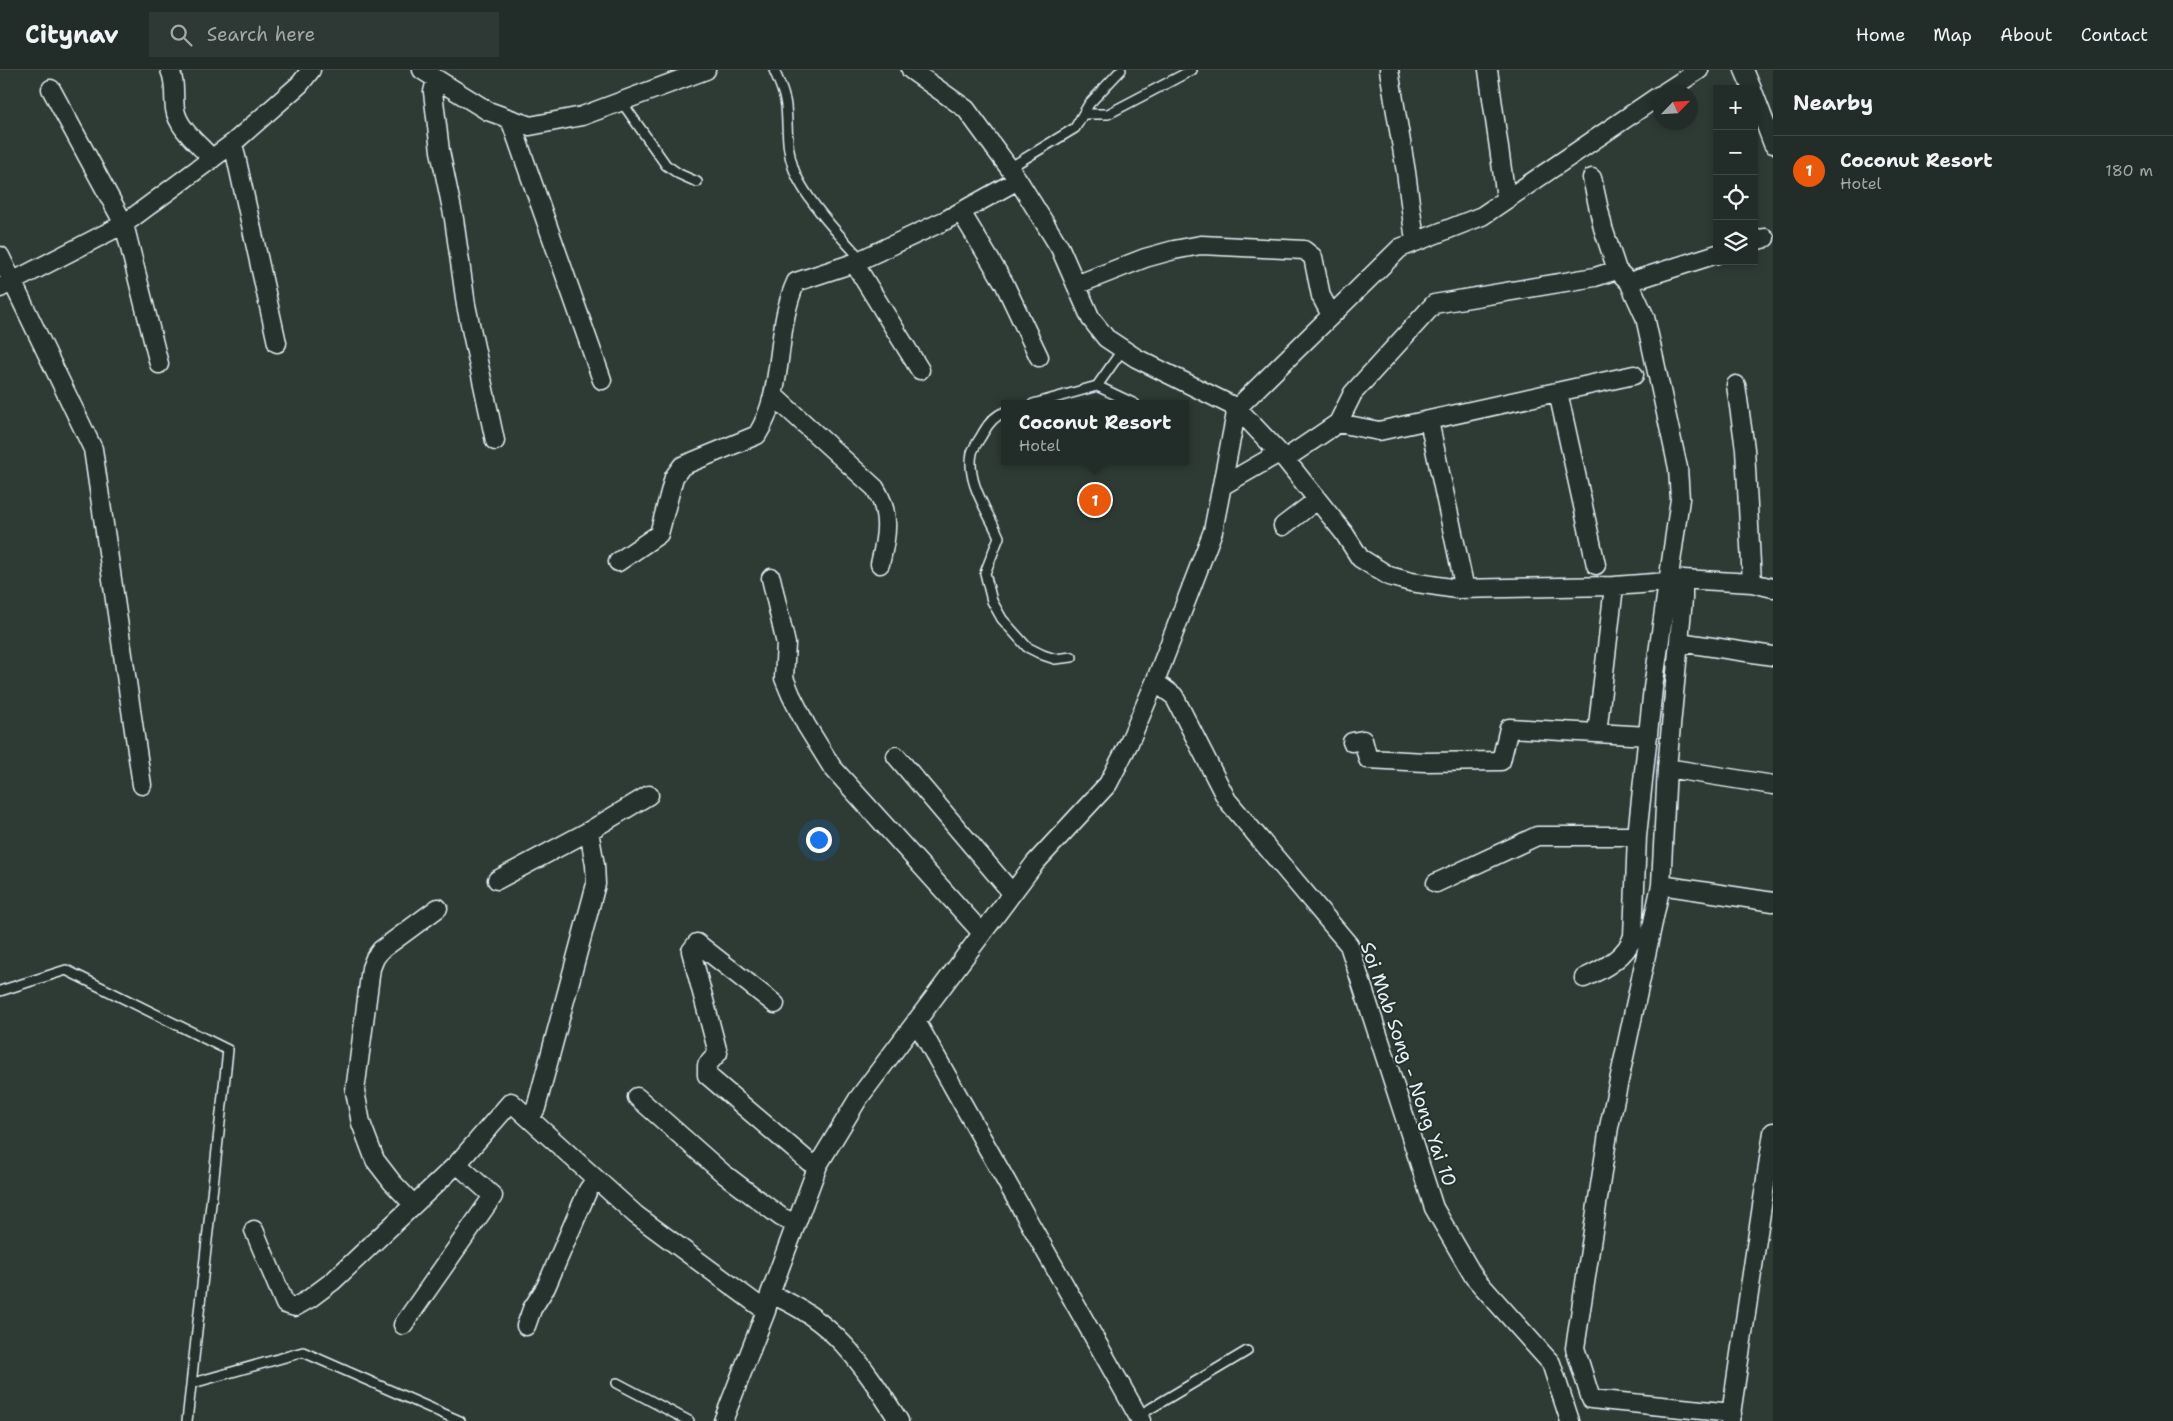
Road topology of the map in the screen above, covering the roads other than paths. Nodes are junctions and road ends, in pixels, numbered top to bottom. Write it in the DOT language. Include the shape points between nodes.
graph roads {
  1 [pos="170,70"];
  2 [pos="311,70"];
  3 [pos="706,70"];
  4 [pos="774,70"];
  5 [pos="911,70"];
  6 [pos="1122,70"];
  7 [pos="1192,70"];
  8 [pos="1389,70"];
  9 [pos="1488,70"];
  10 [pos="1699,70"];
  11 [pos="1744,70"];
  12 [pos="429,75"];
  13 [pos="1676,85"];
  14 [pos="1750,85"];
  15 [pos="51,89"];
  16 [pos="1653,100"];
  17 [pos="621,101"];
  18 [pos="1758,105"];
  19 [pos="1084,114"];
  20 [pos="510,119"];
  21 [pos="233,143"];
  22 [pos="1773,144"];
  23 [pos="212,159"];
  24 [pos="1013,174"];
  25 [pos="1592,178"];
  26 [pos="697,182"];
  27 [pos="1506,198"];
  28 [pos="961,212"];
  29 [pos="124,224"];
  30 [pos="1415,242"];
  31 [pos="1713,255"];
  32 [pos="0,256"];
  33 [pos="858,261"];
  34 [pos="1623,276"];
  35 [pos="7,284"];
  36 [pos="1076,285"];
  37 [pos="1331,315"];
  38 [pos="276,343"];
  39 [pos="1123,349"];
  40 [pos="1039,357"];
  41 [pos="159,364"];
  42 [pos="920,370"];
  43 [pos="1634,375"];
  44 [pos="602,380"];
  45 [pos="1736,385"];
  46 [pos="1097,386"];
  47 [pos="1558,392"];
  48 [pos="774,396"];
  49 [pos="1047,400"];
  50 [pos="1127,400"];
  51 [pos="1236,408"];
  52 [pos="1001,413"];
  53 [pos="1429,421"];
  54 [pos="1338,423"];
  55 [pos="495,442"];
  56 [pos="1282,456"];
  57 [pos="1222,486"];
  58 [pos="1318,500"];
  59 [pos="1283,526"];
  60 [pos="618,562"];
  61 [pos="880,564"];
  62 [pos="1596,565"];
  63 [pos="771,578"];
  64 [pos="1463,580"];
  65 [pos="1675,580"];
  66 [pos="1752,583"];
  67 [pos="1614,586"];
  68 [pos="1773,588"];
  69 [pos="1679,642"];
  70 [pos="1773,656"];
  71 [pos="1072,657"];
  72 [pos="1155,682"];
  73 [pos="1598,725"];
  74 [pos="1648,736"];
  75 [pos="1352,742"];
  76 [pos="896,756"];
  77 [pos="1667,768"];
  78 [pos="142,785"];
  79 [pos="1773,785"];
  80 [pos="649,795"];
  81 [pos="589,831"];
  82 [pos="1637,836"];
  83 [pos="497,880"];
  84 [pos="1436,883"];
  85 [pos="1661,885"];
  86 [pos="1012,893"];
  87 [pos="1773,902"];
  88 [pos="438,908"];
  89 [pos="982,933"];
  90 [pos="1584,978"];
  91 [pos="0,990"];
  92 [pos="775,1004"];
  93 [pos="916,1021"];
  94 [pos="636,1097"];
  95 [pos="530,1119"];
  96 [pos="1773,1132"];
  97 [pos="457,1164"];
  98 [pos="818,1165"];
  99 [pos="596,1179"];
  100 [pos="413,1204"];
  101 [pos="796,1224"];
  102 [pos="254,1230"];
  103 [pos="770,1294"];
  104 [pos="766,1311"];
  105 [pos="403,1325"];
  106 [pos="526,1326"];
  107 [pos="1247,1351"];
  108 [pos="193,1383"];
  109 [pos="617,1383"];
  110 [pos="1731,1417"];
  111 [pos="1139,1419"];
  112 [pos="187,1421"];
  113 [pos="460,1421"];
  114 [pos="689,1421"];
  115 [pos="723,1421"];
  116 [pos="899,1421"];
  117 [pos="1570,1421"];
  1 -- 23 [label="street" via="179,120"];
  2 -- 21 [label="street" via="300,84"];
  3 -- 17 [label="street"];
  4 -- 33 [label="lane" via="786,106 786,134 793,168 815,204"];
  5 -- 24 [label="street" via="966,109"];
  6 -- 19 [label="lane" via="1089,104"];
  7 -- 19 [label="lane" via="1108,114"];
  8 -- 30 [label="street"];
  9 -- 27 [label="street"];
  10 -- 13 [label="street"];
  11 -- 14 [label="street"];
  12 -- 20 [label="street" via="488,110"];
  12 -- 55 [label="street" via="466,304"];
  15 -- 29 [label="street"];
  16 -- 27 [label="street"];
  17 -- 20 [label="street" via="582,116 530,126"];
  17 -- 26 [label="lane" via="666,165"];
  18 -- 22 [label="street"];
  19 -- 24 [label="lane" via="1075,128"];
  20 -- 44 [label="street"];
  21 -- 23 [label="street"];
  21 -- 38 [label="street"];
  23 -- 29 [label="street"];
  24 -- 28 [label="street"];
  24 -- 36 [label="street" via="1060,248"];
  25 -- 34 [label="street" via="1603,228"];
  27 -- 30 [label="street" via="1482,216"];
  28 -- 33 [label="street"];
  28 -- 40 [label="street" via="1004,282"];
  29 -- 35 [label="street"];
  29 -- 41 [label="street"];
  30 -- 37 [label="street" via="1400,248"];
  31 -- 34 [label="street"];
  32 -- 35 [label="street"];
  33 -- 42 [label="street"];
  33 -- 48 [label="street" via="796,282 789,298"];
  34 -- 54 [label="street" via="1595,277 1434,304 1353,393"];
  34 -- 65 [label="street" via="1645,317 1678,468 1680,499"];
  35 -- 78 [label="street" via="93,449"];
  36 -- 37 [label="street" via="1145,258 1201,245 1304,250 1313,257 1321,296"];
  36 -- 39 [label="street" via="1091,320 1106,338"];
  37 -- 51 [label="street"];
  39 -- 46 [label="lane"];
  39 -- 51 [label="street"];
  43 -- 47 [label="street"];
  45 -- 66 [label="street" via="1745,449"];
  46 -- 49 [label="lane"];
  46 -- 50 [label="lane"];
  47 -- 53 [label="street"];
  47 -- 62 [label="street"];
  48 -- 60 [label="street" via="757,435 682,466 674,477 659,534"];
  48 -- 61 [label="street" via="875,488 887,516"];
  51 -- 56 [label="street"];
  51 -- 57 [label="street"];
  52 -- 71 [label="lane" via="986,428 972,452 972,472 999,537 985,573 992,601 1002,619 1027,647 1055,659"];
  53 -- 54 [label="street" via="1379,431"];
  53 -- 64 [label="street"];
  54 -- 56 [label="street"];
  56 -- 57 [label="street"];
  56 -- 58 [label="street"];
  57 -- 72 [label="street" via="1213,531"];
  58 -- 59 [label="street"];
  58 -- 67 [label="street" via="1360,558 1389,576 1457,589"];
  63 -- 89 [label="street" via="786,644 784,678 806,725 832,767"];
  65 -- 66 [label="street"];
  65 -- 67 [label="street"];
  65 -- 69 [label="street"];
  65 -- 74 [label="street"];
  66 -- 68 [label="street"];
  67 -- 73 [label="street"];
  69 -- 70 [label="street"];
  69 -- 77 [label="street"];
  72 -- 86 [label="street" via="1108,784 1035,863"];
  72 -- 117 [label="street, Soi Mab Song - Nong Yai 10" via="1174,696 1227,800 1349,945 1434,1208 1474,1277 1551,1363"];
  74 -- 75 [label="street" via="1509,728 1501,762 1368,759 1363,740"];
  74 -- 82 [label="street"];
  76 -- 86 [label="street"];
  77 -- 79 [label="street"];
  77 -- 85 [label="street"];
  80 -- 81 [label="street"];
  81 -- 83 [label="street"];
  81 -- 95 [label="street" via="596,884 536,1108"];
  82 -- 84 [label="street" via="1537,836"];
  82 -- 90 [label="street" via="1631,942 1607,966"];
  85 -- 87 [label="street"];
  85 -- 110 [label="street" via="1609,1127 1575,1348 1591,1399"];
  86 -- 89 [label="street"];
  88 -- 100 [label="street" via="374,958 355,1091 361,1123 375,1160"];
  89 -- 93 [label="street"];
  91 -- 108 [label="lane" via="66,970 228,1050"];
  92 -- 98 [label="street" via="697,943 691,951 718,1053 708,1065 707,1075 809,1162"];
  93 -- 98 [label="street" via="858,1099"];
  93 -- 111 [label="street"];
  94 -- 101 [label="street" via="724,1174 781,1217"];
  95 -- 97 [label="street" via="511,1102"];
  95 -- 99 [label="street"];
  96 -- 110 [label="street"];
  97 -- 100 [label="street"];
  97 -- 105 [label="street" via="493,1196"];
  98 -- 101 [label="street"];
  99 -- 104 [label="street" via="636,1215"];
  99 -- 106 [label="street"];
  100 -- 102 [label="street" via="333,1281 295,1307 285,1304"];
  101 -- 103 [label="street"];
  103 -- 104 [label="street"];
  103 -- 116 [label="street" via="809,1313 834,1333 865,1368"];
  104 -- 115 [label="street"];
  107 -- 111 [label="lane"];
  108 -- 112 [label="lane"];
  108 -- 113 [label="lane" via="303,1352"];
  109 -- 114 [label="lane"];
}
